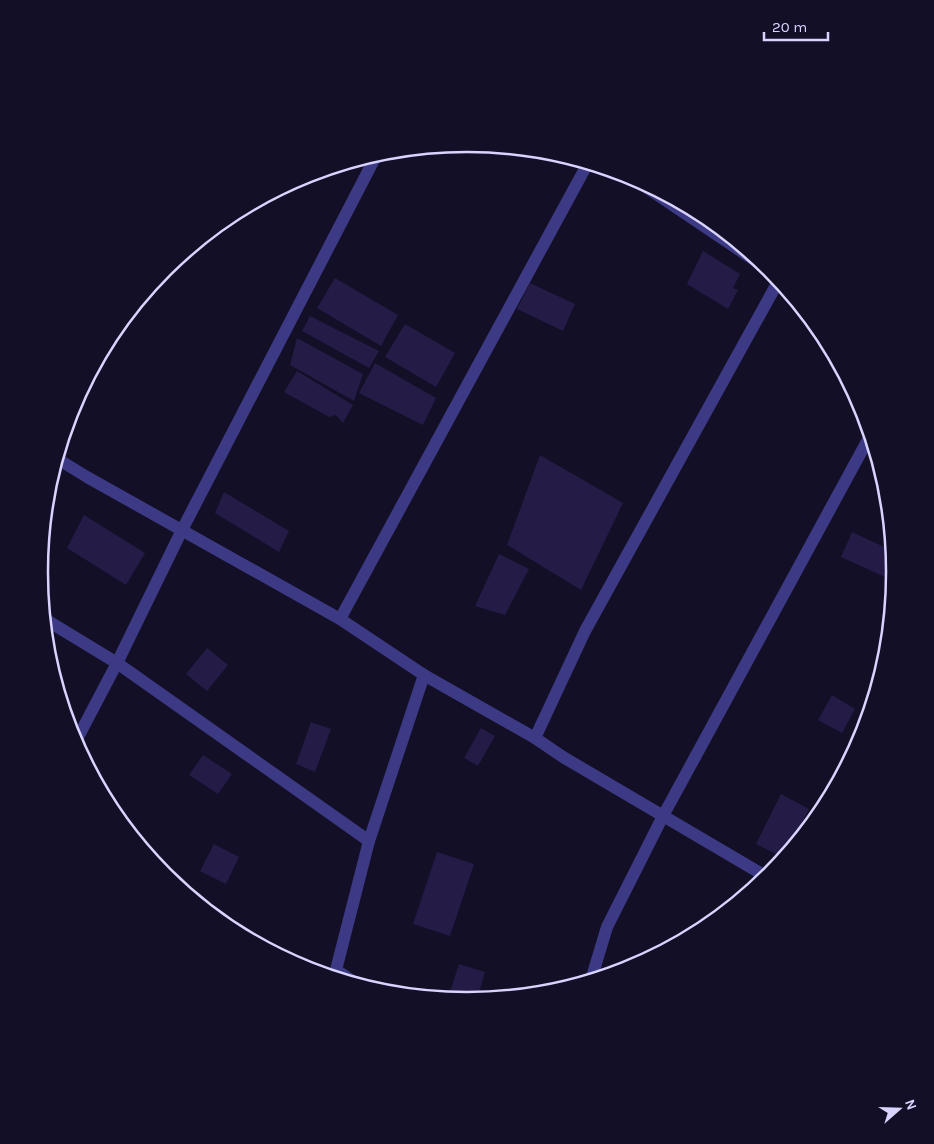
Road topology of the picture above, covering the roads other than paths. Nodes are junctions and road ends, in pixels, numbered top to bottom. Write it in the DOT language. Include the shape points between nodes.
graph roads {
  1 [pos="372,164"];
  2 [pos="584,170"];
  3 [pos="683,212"];
  4 [pos="716,235"];
  5 [pos="775,287"];
  6 [pos="866,442"];
  7 [pos="62,462"];
  8 [pos="182,530"];
  9 [pos="340,619"];
  10 [pos="51,623"];
  11 [pos="117,663"];
  12 [pos="424,675"];
  13 [pos="80,734"];
  14 [pos="535,738"];
  15 [pos="663,816"];
  16 [pos="369,841"];
  17 [pos="759,873"];
  18 [pos="335,970"];
  19 [pos="594,971"];
  1 -- 8 [label="street"];
  2 -- 9 [label="street"];
  3 -- 4 [label="street"];
  5 -- 14 [label="street" via="585,631"];
  6 -- 15 [label="street"];
  7 -- 8 [label="street"];
  8 -- 9 [label="street"];
  8 -- 11 [label="street"];
  9 -- 12 [label="street"];
  10 -- 11 [label="street"];
  11 -- 13 [label="street"];
  11 -- 16 [label="street"];
  12 -- 14 [label="street"];
  12 -- 16 [label="street"];
  14 -- 15 [label="street"];
  15 -- 17 [label="street"];
  15 -- 19 [label="street" via="607,927"];
  16 -- 18 [label="street"];
}
